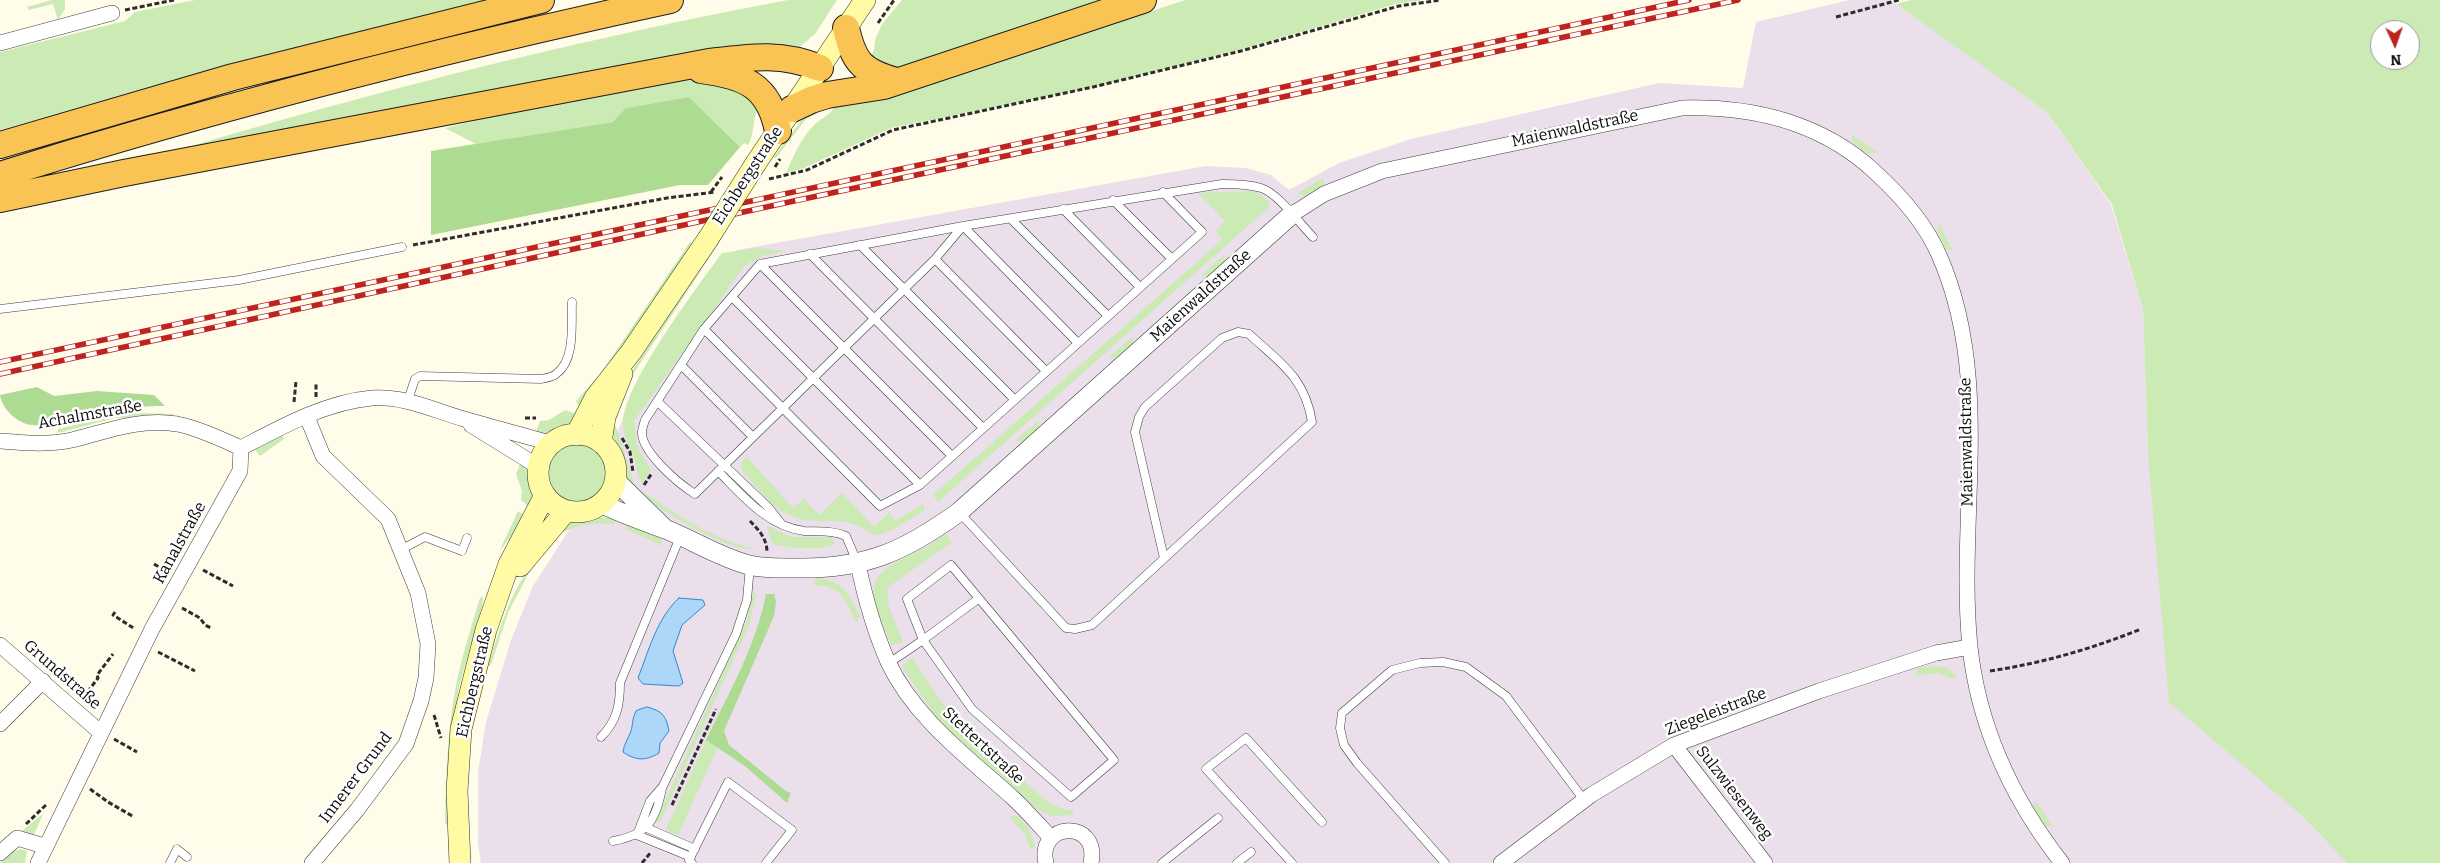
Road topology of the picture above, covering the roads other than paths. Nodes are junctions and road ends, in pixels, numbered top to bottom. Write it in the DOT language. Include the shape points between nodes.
graph roads {
  1 [pos="541,0"];
  2 [pos="670,0"];
  3 [pos="866,0"];
  4 [pos="1143,0"];
  5 [pos="112,13"];
  6 [pos="849,24"];
  7 [pos="0,43"];
  8 [pos="678,68"];
  9 [pos="820,68"];
  10 [pos="896,81"];
  11 [pos="792,109"];
  12 [pos="778,131"];
  13 [pos="0,145"];
  14 [pos="0,175"];
  15 [pos="1163,192"];
  16 [pos="0,199"];
  17 [pos="1113,200"];
  18 [pos="1063,209"];
  19 [pos="1291,215"];
  20 [pos="1011,219"];
  21 [pos="962,226"];
  22 [pos="1313,237"];
  23 [pos="860,245"];
  24 [pos="402,247"];
  25 [pos="810,254"];
  26 [pos="934,259"];
  27 [pos="1172,259"];
  28 [pos="760,264"];
  29 [pos="1140,287"];
  30 [pos="904,289"];
  31 [pos="732,297"];
  32 [pos="572,302"];
  33 [pos="0,309"];
  34 [pos="1108,316"];
  35 [pos="874,318"];
  36 [pos="704,330"];
  37 [pos="1078,343"];
  38 [pos="844,348"];
  39 [pos="631,352"];
  40 [pos="682,365"];
  41 [pos="1046,371"];
  42 [pos="813,378"];
  43 [pos="408,400"];
  44 [pos="1014,400"];
  45 [pos="658,402"];
  46 [pos="783,408"];
  47 [pos="307,417"];
  48 [pos="462,418"];
  49 [pos="983,428"];
  50 [pos="576,435"];
  51 [pos="1,437"];
  52 [pos="753,437"];
  53 [pos="610,439"];
  54 [pos="552,444"];
  55 [pos="241,448"];
  56 [pos="952,456"];
  57 [pos="539,467"];
  58 [pos="721,469"];
  59 [pos="626,480"];
  60 [pos="920,485"];
  61 [pos="545,495"];
  62 [pos="602,504"];
  63 [pos="566,511"];
  64 [pos="959,512"];
  65 [pos="673,533"];
  66 [pos="467,538"];
  67 [pos="402,549"];
  68 [pos="1164,558"];
  69 [pos="858,564"];
  70 [pos="758,566"];
  71 [pos="500,594"];
  72 [pos="978,599"];
  73 [pos="923,640"];
  74 [pos="0,645"];
  75 [pos="1970,648"];
  76 [pos="889,663"];
  77 [pos="43,681"];
  78 [pos="0,724"];
  79 [pos="100,732"];
  80 [pos="601,737"];
  81 [pos="1674,745"];
  82 [pos="663,786"];
  83 [pos="1584,800"];
  84 [pos="1218,818"];
  85 [pos="1322,822"];
  86 [pos="647,828"];
  87 [pos="637,835"];
  88 [pos="1051,838"];
  89 [pos="612,841"];
  90 [pos="44,846"];
  91 [pos="695,848"];
  92 [pos="1250,852"];
  93 [pos="0,853"];
  94 [pos="187,857"];
  95 [pos="1516,858"];
  96 [pos="692,860"];
  97 [pos="38,863"];
  98 [pos="170,863"];
  99 [pos="312,863"];
  100 [pos="460,863"];
  101 [pos="766,863"];
  102 [pos="1046,863"];
  103 [pos="1092,863"];
  104 [pos="1162,863"];
  105 [pos="1237,863"];
  106 [pos="1292,863"];
  107 [pos="1445,863"];
  108 [pos="1501,863"];
  109 [pos="1765,863"];
  110 [pos="2062,863"];
  1 -- 13 [label="highway" via="233,77"];
  2 -- 14 [label="highway" via="477,44 240,104"];
  3 -- 6 [label="main road, Eichbergstraße"];
  4 -- 10 [label="highway"];
  5 -- 7 [label="street"];
  6 -- 9 [label="main road, Eichbergstraße"];
  6 -- 10 [label="highway" via="851,50 858,61 876,74"];
  8 -- 9 [label="highway" via="750,57 780,56"];
  8 -- 12 [label="highway" via="734,77 760,90 774,113"];
  8 -- 16 [label="highway"];
  9 -- 11 [label="main road, Eichbergstraße"];
  10 -- 11 [label="highway" via="870,89 827,95"];
  11 -- 12 [label="main road, Eichbergstraße"];
  12 -- 39 [label="main road, Eichbergstraße, bridge"];
  15 -- 17 [label="lane"];
  15 -- 19 [label="lane" via="1248,184 1264,188"];
  15 -- 27 [label="lane" via="1202,232"];
  17 -- 18 [label="lane"];
  17 -- 27 [label="lane"];
  18 -- 20 [label="lane"];
  18 -- 29 [label="lane"];
  19 -- 22 [label="lane"];
  19 -- 64 [label="street, Maienwaldstraße"];
  19 -- 75 [label="street, Maienwaldstraße" via="1332,191 1382,171 1682,108 1719,107 1787,121 1820,134 1862,160 1893,189 1921,225 1939,254 1955,300 1970,403 1966,579"];
  20 -- 21 [label="lane"];
  20 -- 34 [label="lane"];
  21 -- 23 [label="lane"];
  21 -- 26 [label="lane"];
  21 -- 37 [label="lane"];
  23 -- 25 [label="lane"];
  23 -- 30 [label="lane"];
  24 -- 33 [label="lane" via="239,280"];
  25 -- 28 [label="lane"];
  25 -- 35 [label="lane"];
  26 -- 30 [label="lane"];
  26 -- 41 [label="lane"];
  27 -- 29 [label="lane"];
  28 -- 31 [label="lane"];
  28 -- 38 [label="lane"];
  29 -- 34 [label="lane"];
  30 -- 35 [label="lane"];
  30 -- 44 [label="lane"];
  31 -- 36 [label="lane"];
  31 -- 42 [label="lane"];
  32 -- 43 [label="lane" via="571,341 566,364 556,375 541,379 420,376 414,379"];
  34 -- 37 [label="lane"];
  35 -- 38 [label="lane"];
  35 -- 49 [label="lane"];
  36 -- 40 [label="lane"];
  36 -- 46 [label="lane"];
  37 -- 41 [label="lane"];
  38 -- 42 [label="lane"];
  38 -- 56 [label="lane"];
  39 -- 50 [label="main road, Eichbergstraße" via="595,398"];
  39 -- 53 [label="main road, Eichbergstraße" via="605,417"];
  40 -- 45 [label="lane"];
  40 -- 52 [label="lane"];
  41 -- 44 [label="lane"];
  42 -- 46 [label="lane"];
  42 -- 60 [label="lane"];
  43 -- 47 [label="street" via="353,401"];
  43 -- 48 [label="street"];
  44 -- 49 [label="lane"];
  45 -- 58 [label="lane"];
  45 -- 58 [label="lane" via="645,420 642,433 646,446 659,462 695,494"];
  46 -- 52 [label="lane"];
  46 -- 60 [label="lane" via="880,506"];
  47 -- 55 [label="street"];
  47 -- 67 [label="street, Innerer Grund" via="323,456 388,518"];
  48 -- 54 [label="street"];
  48 -- 57 [label="street" via="490,439"];
  49 -- 56 [label="lane"];
  50 -- 53 [label="main road"];
  50 -- 54 [label="main road"];
  51 -- 55 [label="street, Achalmstraße" via="37,443 71,440 107,428 151,422 178,424"];
  52 -- 58 [label="lane"];
  53 -- 59 [label="main road" via="609,450"];
  54 -- 57 [label="main road" via="541,458"];
  55 -- 79 [label="street, Kanalstraße" via="240,472 148,636"];
  56 -- 60 [label="lane"];
  57 -- 61 [label="main road" via="539,482"];
  58 -- 69 [label="lane" via="769,508 783,526 832,531 846,536"];
  59 -- 62 [label="main road"];
  59 -- 65 [label="street, Maienwaldstraße"];
  61 -- 63 [label="main road"];
  61 -- 71 [label="main road, Eichbergstraße" via="509,564"];
  62 -- 63 [label="main road" via="591,510"];
  62 -- 65 [label="street, Maienwaldstraße"];
  63 -- 71 [label="main road, Eichbergstraße"];
  64 -- 68 [label="lane" via="1066,628 1092,625"];
  64 -- 69 [label="street, Maienwaldstraße" via="925,537"];
  65 -- 70 [label="street, Maienwaldstraße"];
  65 -- 80 [label="lane" via="620,683 620,707 610,728"];
  66 -- 67 [label="lane" via="462,551 425,537"];
  67 -- 99 [label="street, Innerer Grund" via="418,593 428,644 421,701 406,744"];
  68 -- 68 [label="lane" via="1312,422 1309,403 1299,382 1249,334 1238,332 1222,338 1145,407 1139,417 1135,432"];
  69 -- 70 [label="street, Maienwaldstraße" via="819,568"];
  69 -- 76 [label="street, Stettertstraße" via="866,606"];
  70 -- 82 [label="lane" via="736,634"];
  71 -- 100 [label="main road, Eichbergstraße" via="479,657 462,729 457,791"];
  72 -- 73 [label="lane"];
  72 -- 73 [label="lane" via="951,565 907,599"];
  72 -- 73 [label="lane" via="1114,760 1070,796 972,709"];
  73 -- 76 [label="lane"];
  74 -- 77 [label="street, Grundstraße"];
  75 -- 81 [label="street, Ziegeleistraße" via="1936,653 1828,688"];
  75 -- 110 [label="street, Maienwaldstraße" via="1990,733 2017,798 2038,833"];
  76 -- 88 [label="street, Stettertstraße" via="912,699 940,733 1016,801"];
  77 -- 78 [label="street"];
  77 -- 79 [label="street, Grundstraße"];
  79 -- 90 [label="street, Kanalstraße"];
  81 -- 83 [label="street, Ziegeleistraße"];
  81 -- 109 [label="street, Sulzwiesenweg"];
  82 -- 86 [label="lane" via="659,804"];
  82 -- 87 [label="lane" via="650,801"];
  83 -- 95 [label="street, Ziegeleistraße"];
  83 -- 107 [label="lane" via="1506,696 1466,667 1443,662 1420,663 1392,670 1342,713 1340,728 1344,745 1356,763"];
  84 -- 104 [label="lane"];
  85 -- 106 [label="lane" via="1246,738 1206,769"];
  86 -- 87 [label="lane"];
  86 -- 91 [label="lane"];
  87 -- 89 [label="lane"];
  87 -- 96 [label="lane"];
  88 -- 102 [label="street" via="1046,846"];
  88 -- 103 [label="street" via="1068,830 1085,836 1091,844"];
  90 -- 93 [label="street" via="17,838"];
  90 -- 97 [label="street, Kanalstraße"];
  91 -- 96 [label="lane"];
  91 -- 101 [label="lane" via="728,782 792,830"];
  92 -- 105 [label="lane"];
  94 -- 98 [label="lane" via="178,849"];
  95 -- 108 [label="street, Ziegeleistraße"];
}
